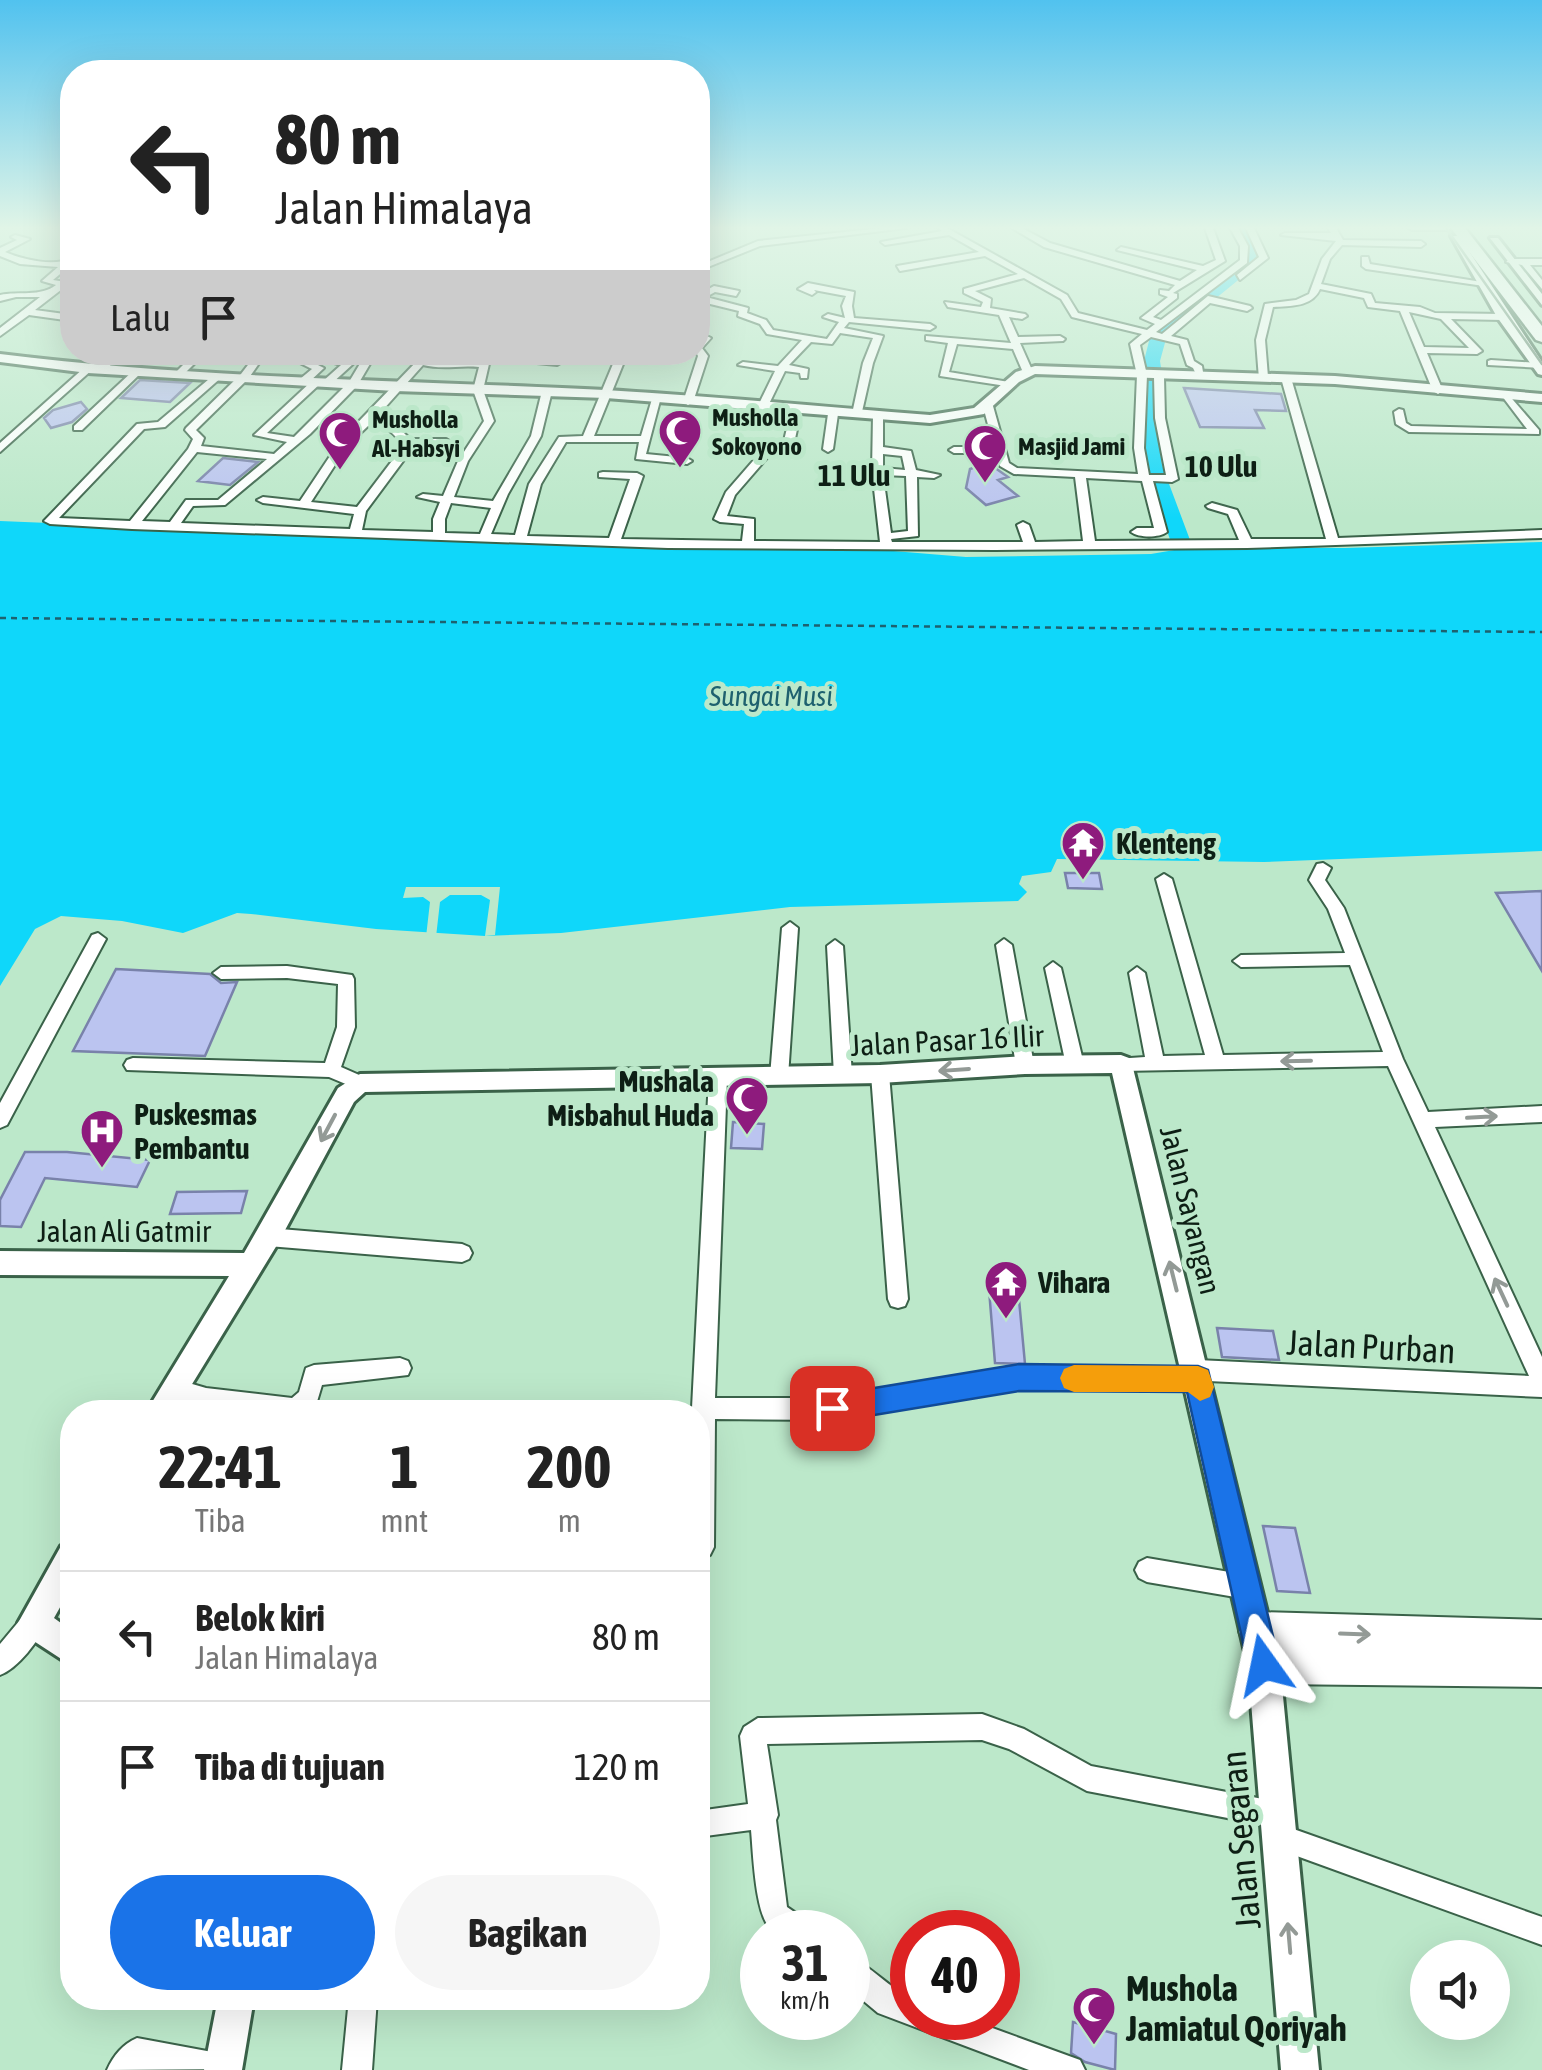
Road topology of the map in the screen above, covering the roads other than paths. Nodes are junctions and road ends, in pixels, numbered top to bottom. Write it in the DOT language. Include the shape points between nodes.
graph roads {
  1 [pos="765,325"];
  2 [pos="842,325"];
  3 [pos="878,325"];
  4 [pos="1008,325"];
  5 [pos="1116,325"];
  6 [pos="1159,325"];
  7 [pos="1178,325"];
  8 [pos="1262,325"];
  9 [pos="1410,325"];
  10 [pos="1452,325"];
  11 [pos="1508,325"];
  12 [pos="836,330"];
  13 [pos="1148,332"];
  14 [pos="1164,336"];
  15 [pos="1060,339"];
  16 [pos="953,341"];
  17 [pos="1016,343"];
  18 [pos="767,344"];
  19 [pos="802,344"];
  20 [pos="1420,350"];
  21 [pos="1,360"];
  22 [pos="1491,363"];
  23 [pos="102,365"];
  24 [pos="188,365"];
  25 [pos="222,365"];
  26 [pos="253,365"];
  27 [pos="308,365"];
  28 [pos="347,365"];
  29 [pos="355,365"];
  30 [pos="418,365"];
  31 [pos="484,365"];
  32 [pos="556,365"];
  33 [pos="618,365"];
  34 [pos="701,365"];
  35 [pos="743,365"];
  36 [pos="782,368"];
  37 [pos="1540,369"];
  38 [pos="95,370"];
  39 [pos="1027,370"];
  40 [pos="137,372"];
  41 [pos="179,374"];
  42 [pos="214,376"];
  43 [pos="804,376"];
  44 [pos="1150,376"];
  45 [pos="1200,376"];
  46 [pos="242,377"];
  47 [pos="1263,377"];
  48 [pos="1286,378"];
  49 [pos="332,383"];
  50 [pos="1009,385"];
  51 [pos="396,387"];
  52 [pos="478,390"];
  53 [pos="545,390"];
  54 [pos="1438,391"];
  55 [pos="606,394"];
  56 [pos="1507,396"];
  57 [pos="1542,398"];
  58 [pos="657,399"];
  59 [pos="688,402"];
  60 [pos="988,406"];
  61 [pos="796,411"];
  62 [pos="759,412"];
  63 [pos="1399,412"];
  64 [pos="832,414"];
  65 [pos="857,414"];
  66 [pos="878,416"];
  67 [pos="366,422"];
  68 [pos="1140,424"];
  69 [pos="1159,426"];
  70 [pos="78,428"];
  71 [pos="321,434"];
  72 [pos="301,436"];
  73 [pos="336,436"];
  74 [pos="351,437"];
  75 [pos="587,439"];
  76 [pos="646,439"];
  77 [pos="409,442"];
  78 [pos="446,442"];
  79 [pos="194,448"];
  80 [pos="0,449"];
  81 [pos="828,449"];
  82 [pos="877,450"];
  83 [pos="954,450"];
  84 [pos="1001,450"];
  85 [pos="276,457"];
  86 [pos="641,457"];
  87 [pos="688,461"];
  88 [pos="876,471"];
  89 [pos="1028,472"];
  90 [pos="908,473"];
  91 [pos="934,474"];
  92 [pos="1080,474"];
  93 [pos="603,475"];
  94 [pos="635,475"];
  95 [pos="1147,478"];
  96 [pos="448,484"];
  97 [pos="1028,487"];
  98 [pos="423,497"];
  99 [pos="445,499"];
  100 [pos="263,500"];
  101 [pos="304,504"];
  102 [pos="497,504"];
  103 [pos="1212,506"];
  104 [pos="360,512"];
  105 [pos="432,518"];
  106 [pos="132,526"];
  107 [pos="173,526"];
  108 [pos="1023,526"];
  109 [pos="354,533"];
  110 [pos="1542,534"];
  111 [pos="439,536"];
  112 [pos="484,538"];
  113 [pos="520,539"];
  114 [pos="885,540"];
  115 [pos="614,542"];
  116 [pos="1090,542"];
  117 [pos="1136,542"];
  118 [pos="1333,542"];
  119 [pos="748,544"];
  120 [pos="1030,544"];
  121 [pos="1246,544"];
  122 [pos="1323,868"];
  123 [pos="1164,879"];
  124 [pos="790,928"];
  125 [pos="98,939"];
  126 [pos="1004,945"];
  127 [pos="835,946"];
  128 [pos="1355,959"];
  129 [pos="1241,960"];
  130 [pos="1053,968"];
  131 [pos="221,972"];
  132 [pos="1136,973"];
  133 [pos="1394,1059"];
  134 [pos="1216,1062"];
  135 [pos="1155,1063"];
  136 [pos="1121,1064"];
  137 [pos="1025,1065"];
  138 [pos="1076,1065"];
  139 [pos="133,1066"];
  140 [pos="331,1070"];
  141 [pos="880,1074"];
  142 [pos="843,1075"];
  143 [pos="779,1077"];
  144 [pos="718,1078"];
  145 [pos="360,1084"];
  146 [pos="1542,1114"];
  147 [pos="0,1120"];
  148 [pos="1423,1120"];
  149 [pos="268,1237"];
  150 [pos="462,1253"];
  151 [pos="0,1263"];
  152 [pos="248,1265"];
  153 [pos="898,1299"];
  154 [pos="400,1368"];
  155 [pos="1198,1375"];
  156 [pos="1542,1383"];
  157 [pos="176,1389"];
  158 [pos="168,1400"];
  159 [pos="222,1400"];
  160 [pos="306,1400"];
  161 [pos="703,1400"];
  162 [pos="710,1408"];
  163 [pos="1146,1570"];
  164 [pos="60,1578"];
  165 [pos="1248,1588"];
  166 [pos="34,1623"];
  167 [pos="60,1641"];
  168 [pos="1261,1648"];
  169 [pos="1530,1654"];
  170 [pos="0,1663"];
  171 [pos="765,1814"];
  172 [pos="710,1822"];
  173 [pos="1280,1827"];
  174 [pos="774,1910"];
  175 [pos="1542,1930"];
  176 [pos="870,1988"];
  177 [pos="890,2004"];
  178 [pos="234,2010"];
  179 [pos="362,2010"];
  180 [pos="987,2040"];
  181 [pos="122,2070"];
  182 [pos="223,2070"];
  183 [pos="358,2070"];
  184 [pos="1070,2070"];
  185 [pos="1300,2070"];
  1 -- 19 [label="street"];
  2 -- 12 [label="street"];
  3 -- 16 [label="street"];
  4 -- 17 [label="street"];
  5 -- 13 [label="street"];
  6 -- 13 [label="street"];
  7 -- 14 [label="street"];
  8 -- 47 [label="street"];
  9 -- 20 [label="street"];
  10 -- 20 [label="street" via="1477,351"];
  11 -- 37 [label="street"];
  12 -- 19 [label="street" via="829,342"];
  12 -- 65 [label="street" via="878,336"];
  13 -- 14 [label="street"];
  13 -- 44 [label="street" via="1134,347"];
  14 -- 45 [label="street" via="1184,342"];
  15 -- 17 [label="street"];
  16 -- 17 [label="street"];
  16 -- 50 [label="street" via="942,374"];
  17 -- 39 [label="street"];
  18 -- 19 [label="street"];
  19 -- 36 [label="street"];
  20 -- 54 [label="street"];
  21 -- 38 [label="street"];
  22 -- 37 [label="street"];
  23 -- 38 [label="street"];
  24 -- 41 [label="street"];
  25 -- 42 [label="street"];
  26 -- 46 [label="street"];
  27 -- 49 [label="street"];
  28 -- 49 [label="street"];
  29 -- 49 [label="street"];
  30 -- 51 [label="street"];
  31 -- 52 [label="street"];
  32 -- 53 [label="street"];
  33 -- 55 [label="street"];
  34 -- 59 [label="street"];
  35 -- 36 [label="street"];
  36 -- 43 [label="street" via="806,371"];
  36 -- 62 [label="street"];
  38 -- 40 [label="street"];
  38 -- 80 [label="street"];
  39 -- 44 [label="street"];
  39 -- 50 [label="street"];
  40 -- 41 [label="street"];
  40 -- 70 [label="street"];
  41 -- 42 [label="street"];
  42 -- 46 [label="street"];
  42 -- 106 [label="street" via="161,424 141,426 50,520"];
  44 -- 45 [label="street"];
  44 -- 68 [label="street"];
  44 -- 69 [label="street"];
  45 -- 47 [label="street"];
  46 -- 49 [label="street"];
  46 -- 79 [label="street" via="190,430 199,438"];
  47 -- 48 [label="street"];
  48 -- 54 [label="street"];
  48 -- 118 [label="street"];
  49 -- 51 [label="street"];
  49 -- 72 [label="street"];
  49 -- 72 [label="street" via="259,434"];
  50 -- 60 [label="street"];
  51 -- 52 [label="street"];
  51 -- 67 [label="street"];
  52 -- 53 [label="street"];
  52 -- 99 [label="street" via="489,421"];
  53 -- 55 [label="street"];
  53 -- 102 [label="street" via="536,436"];
  54 -- 56 [label="street"];
  55 -- 58 [label="street"];
  55 -- 75 [label="street"];
  56 -- 57 [label="street"];
  56 -- 63 [label="street" via="1535,432 1409,429"];
  58 -- 59 [label="street"];
  58 -- 76 [label="street"];
  59 -- 62 [label="street"];
  60 -- 66 [label="street" via="957,417"];
  60 -- 84 [label="street"];
  61 -- 62 [label="street"];
  61 -- 64 [label="street"];
  61 -- 119 [label="street" via="788,448 770,448 730,494 720,519 750,521"];
  64 -- 65 [label="street"];
  64 -- 81 [label="street"];
  65 -- 66 [label="street"];
  66 -- 82 [label="street"];
  67 -- 74 [label="street"];
  67 -- 77 [label="street" via="393,428"];
  68 -- 69 [label="street"];
  68 -- 95 [label="street"];
  69 -- 95 [label="street" via="1173,478"];
  71 -- 72 [label="street"];
  72 -- 85 [label="street"];
  73 -- 74 [label="street"];
  74 -- 101 [label="street"];
  75 -- 76 [label="street"];
  75 -- 113 [label="street" via="562,441 535,484"];
  76 -- 86 [label="street"];
  77 -- 78 [label="street"];
  77 -- 104 [label="street"];
  79 -- 85 [label="street"];
  79 -- 106 [label="street"];
  82 -- 88 [label="street"];
  82 -- 90 [label="street" via="907,453"];
  83 -- 84 [label="street"];
  84 -- 89 [label="street" via="1008,468"];
  85 -- 107 [label="street" via="221,503 189,503"];
  86 -- 87 [label="street"];
  86 -- 94 [label="street"];
  88 -- 90 [label="street"];
  88 -- 114 [label="street"];
  89 -- 92 [label="street"];
  89 -- 97 [label="street"];
  90 -- 91 [label="street"];
  90 -- 114 [label="street" via="913,535"];
  92 -- 95 [label="street"];
  92 -- 116 [label="street"];
  93 -- 94 [label="street"];
  94 -- 115 [label="street"];
  95 -- 117 [label="street" via="1161,532 1133,532"];
  96 -- 99 [label="street"];
  98 -- 99 [label="street"];
  99 -- 102 [label="street"];
  99 -- 105 [label="street"];
  99 -- 111 [label="street"];
  100 -- 101 [label="street"];
  101 -- 104 [label="street"];
  102 -- 112 [label="street"];
  103 -- 121 [label="street" via="1233,512"];
  104 -- 109 [label="street"];
  106 -- 107 [label="street"];
  107 -- 109 [label="street"];
  108 -- 120 [label="street"];
  109 -- 111 [label="street"];
  110 -- 118 [label="street"];
  111 -- 112 [label="street"];
  112 -- 113 [label="street"];
  113 -- 115 [label="street"];
  114 -- 119 [label="street"];
  114 -- 120 [label="street"];
  115 -- 119 [label="street"];
  118 -- 121 [label="street"];
  120 -- 121 [label="street"];
  122 -- 128 [label="street" via="1318,880"];
  123 -- 134 [label="street"];
  124 -- 143 [label="street"];
  125 -- 147 [label="street"];
  126 -- 137 [label="street"];
  127 -- 142 [label="street"];
  128 -- 129 [label="street"];
  128 -- 133 [label="street"];
  130 -- 138 [label="street"];
  131 -- 140 [label="street" via="346,979 346,1027"];
  132 -- 135 [label="street"];
  133 -- 134 [label="street, Jalan Pasar 16 Ilir, one-way"];
  133 -- 148 [label="street"];
  134 -- 135 [label="street, Jalan Pasar 16 Ilir"];
  135 -- 136 [label="street, Jalan Pasar 16 Ilir"];
  136 -- 138 [label="street, Jalan Pasar 16 Ilir"];
  155 -- 136 [label="street, Jalan Sayangan, one-way"];
  137 -- 138 [label="street, Jalan Pasar 16 Ilir"];
  137 -- 141 [label="street, Jalan Pasar 16 Ilir, one-way"];
  139 -- 140 [label="street"];
  140 -- 145 [label="street"];
  141 -- 142 [label="street, Jalan Pasar 16 Ilir"];
  141 -- 153 [label="street"];
  142 -- 143 [label="street, Jalan Pasar 16 Ilir"];
  143 -- 144 [label="street, Jalan Pasar 16 Ilir"];
  144 -- 145 [label="street, Jalan Pasar 16 Ilir"];
  144 -- 161 [label="street"];
  145 -- 149 [label="street, one-way" via="346,1096"];
  148 -- 146 [label="street, one-way"];
  156 -- 148 [label="street, one-way"];
  149 -- 150 [label="street"];
  149 -- 152 [label="street"];
  151 -- 152 [label="street, Jalan Ali Gatmir"];
  152 -- 157 [label="street"];
  154 -- 160 [label="street" via="314,1375"];
  155 -- 156 [label="street, Jalan Purban"];
  155 -- 162 [label="street, Jalan Purban" via="1019,1378 832,1408"];
  155 -- 165 [label="street, Jalan Segaran"];
  157 -- 158 [label="street"];
  157 -- 159 [label="street"];
  163 -- 165 [label="street"];
  164 -- 166 [label="street"];
  165 -- 168 [label="street, Jalan Segaran"];
  166 -- 167 [label="street"];
  166 -- 170 [label="street"];
  168 -- 169 [label="main road"];
  168 -- 173 [label="street, Jalan Segaran"];
  171 -- 172 [label="street"];
  171 -- 173 [label="street" via="753,1736 758,1730 982,1727 1087,1778"];
  171 -- 174 [label="street"];
  173 -- 175 [label="street"];
  185 -- 173 [label="street, Jalan Segaran, one-way"];
  176 -- 177 [label="street"];
  178 -- 182 [label="street"];
  179 -- 183 [label="street"];
  180 -- 184 [label="street"];
  181 -- 182 [label="street" via="137,2053"];
}
